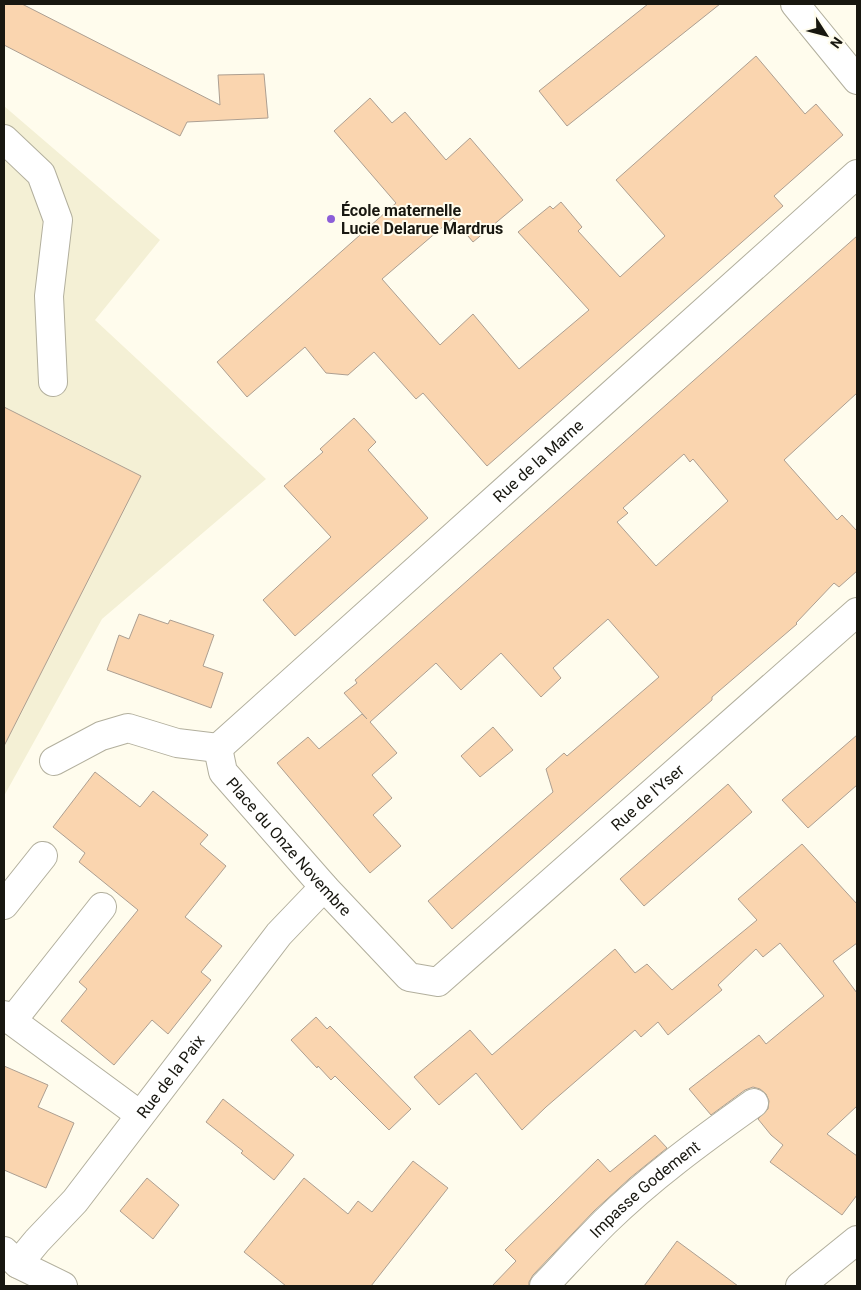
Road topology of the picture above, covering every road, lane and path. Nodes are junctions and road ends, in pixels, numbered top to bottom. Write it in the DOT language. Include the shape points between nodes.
graph roads {
  1 [pos="794,4"];
  2 [pos="857,80"];
  3 [pos="4,139"];
  4 [pos="857,174"];
  5 [pos="53,382"];
  6 [pos="857,612"];
  7 [pos="218,748"];
  8 [pos="54,761"];
  9 [pos="43,856"];
  10 [pos="324,887"];
  11 [pos="4,905"];
  12 [pos="102,907"];
  13 [pos="438,982"];
  14 [pos="8,1018"];
  15 [pos="754,1103"];
  16 [pos="140,1115"];
  17 [pos="857,1240"];
  18 [pos="9,1259"];
  19 [pos="63,1286"];
  20 [pos="544,1286"];
  21 [pos="800,1286"];
  1 -- 2 [label="street"];
  3 -- 5 [label="street" via="41,174 58,220 49,296"];
  4 -- 7 [label="street, Rue de la Marne"];
  6 -- 13 [label="street, Rue de l'Yser"];
  7 -- 8 [label="street" via="177,743 128,728 101,736"];
  7 -- 10 [label="street, Place du Onze Novembre" via="223,772"];
  9 -- 11 [label="street"];
  10 -- 13 [label="street, Place du Onze Novembre" via="410,976"];
  10 -- 16 [label="street, Rue de la Paix" via="279,934"];
  12 -- 14 [label="street"];
  14 -- 16 [label="street"];
  15 -- 20 [label="street, Impasse Godement" via="648,1184 605,1222"];
  16 -- 18 [label="street, Rue de la Paix" via="75,1201 37,1241"];
  17 -- 21 [label="street"];
  18 -- 19 [label="street"];
}
